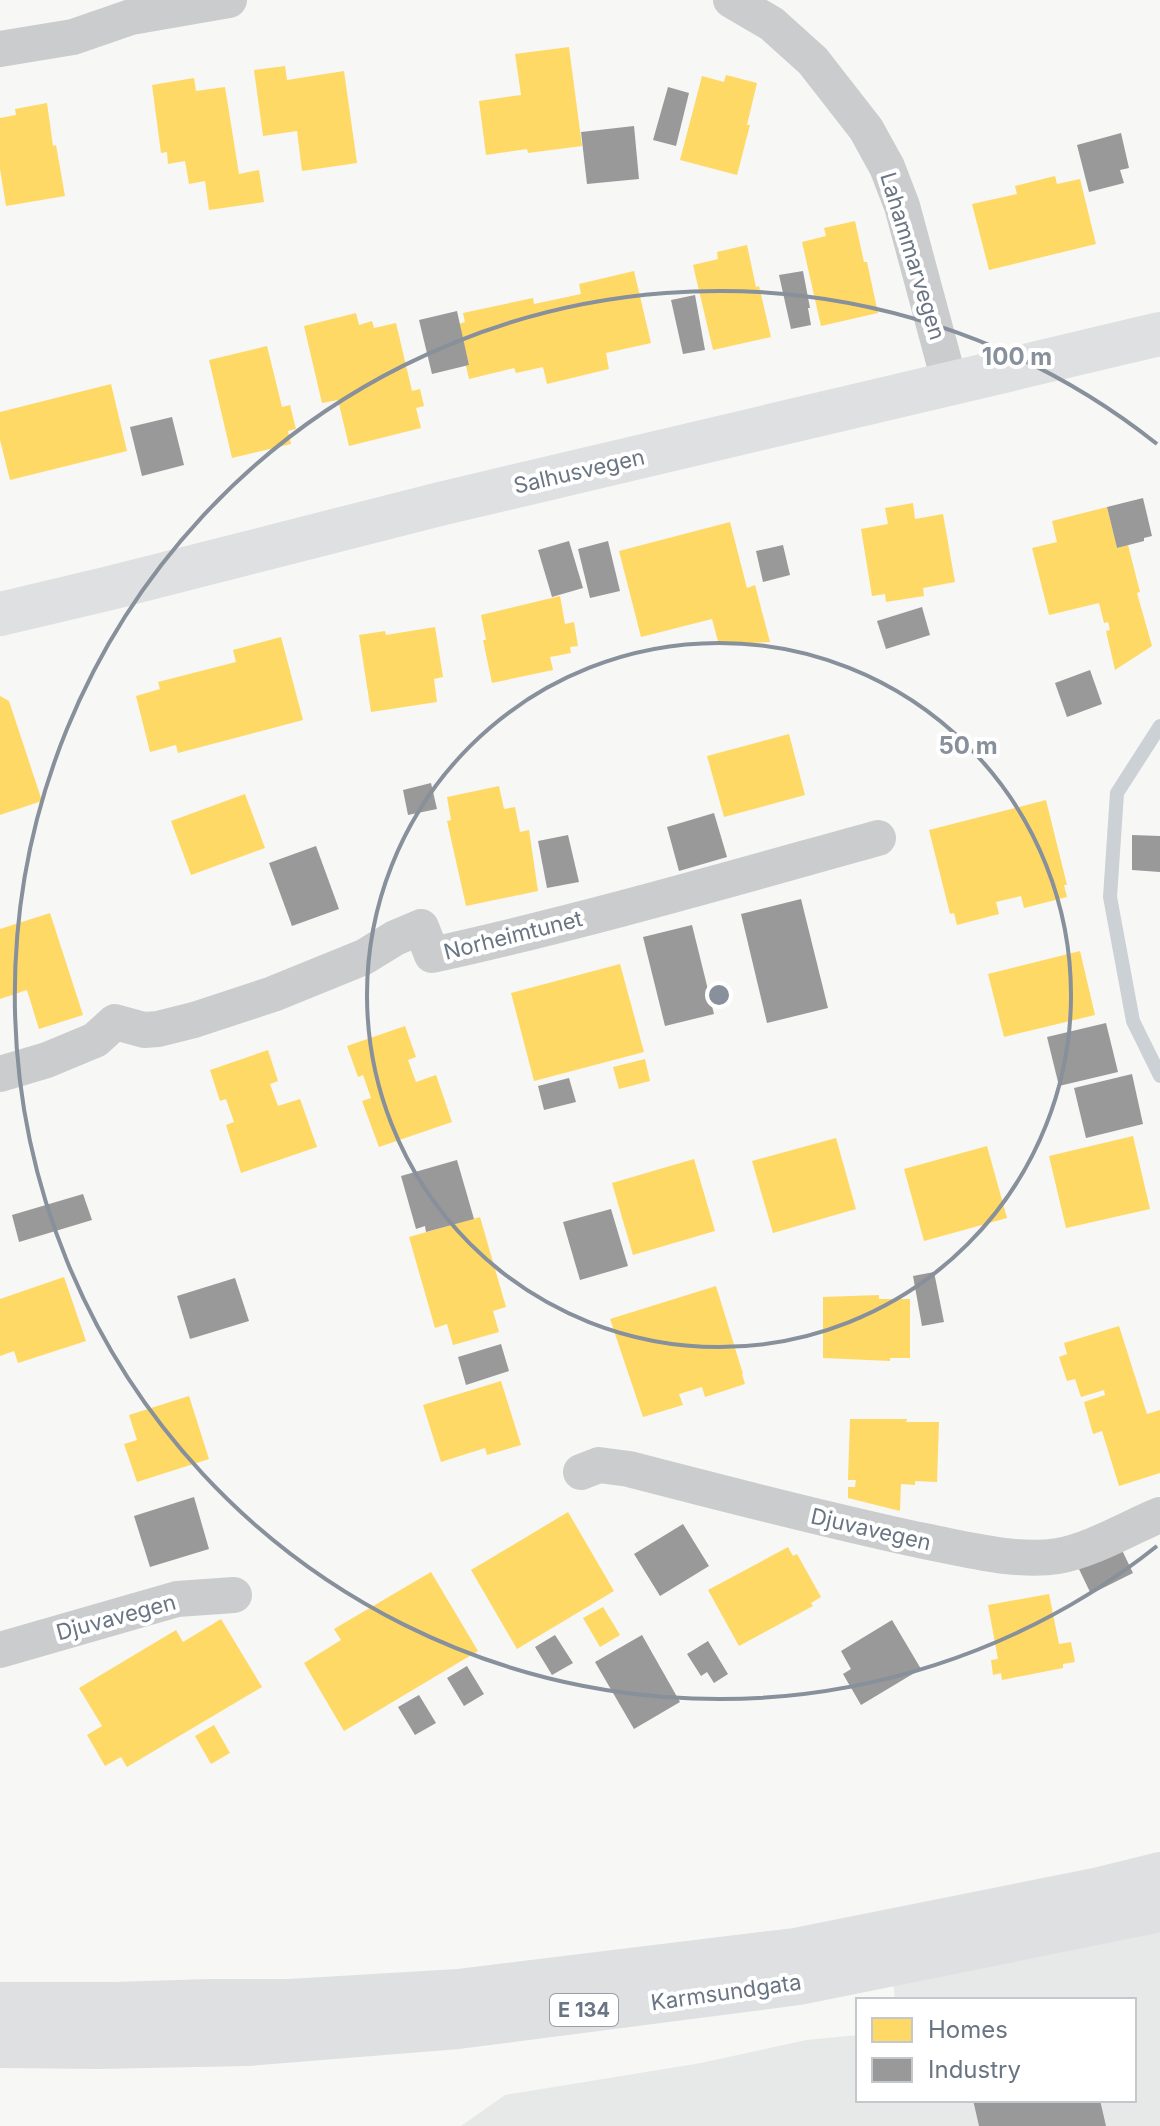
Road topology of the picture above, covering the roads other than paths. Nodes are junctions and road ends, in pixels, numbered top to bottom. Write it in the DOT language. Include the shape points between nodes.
graph roads {
  1 [pos="229,0"];
  2 [pos="731,0"];
  3 [pos="0,49"];
  4 [pos="1160,334"];
  5 [pos="950,384"];
  6 [pos="0,614"];
  7 [pos="878,838"];
  8 [pos="0,1074"];
  9 [pos="581,1472"];
  10 [pos="1160,1515"];
  11 [pos="234,1595"];
  12 [pos="0,1650"];
  13 [pos="1160,1874"];
  14 [pos="1160,1910"];
  15 [pos="0,2004"];
  16 [pos="0,2046"];
  1 -- 3 [label="street"];
  2 -- 5 [label="street, Lahammarvegen" via="772,24 813,61 866,129 902,206"];
  4 -- 5 [label="main road, Salhusvegen"];
  5 -- 6 [label="main road, Salhusvegen"];
  7 -- 8 [label="street, Norheimtunet" via="432,955 421,927 273,994 158,1029 115,1022 95,1040"];
  9 -- 10 [label="street, Djuvavegen" via="599,1465 629,1469 856,1526 1011,1557 1079,1550"];
  11 -- 12 [label="street, Djuvavegen" via="177,1599"];
  13 -- 15 [label="main road, Karmsundgata / E 134" via="795,1950 458,1991 290,2001"];
  14 -- 16 [label="main road, Karmsundgata / E 134" via="799,1983 458,2027 248,2044"];
}
